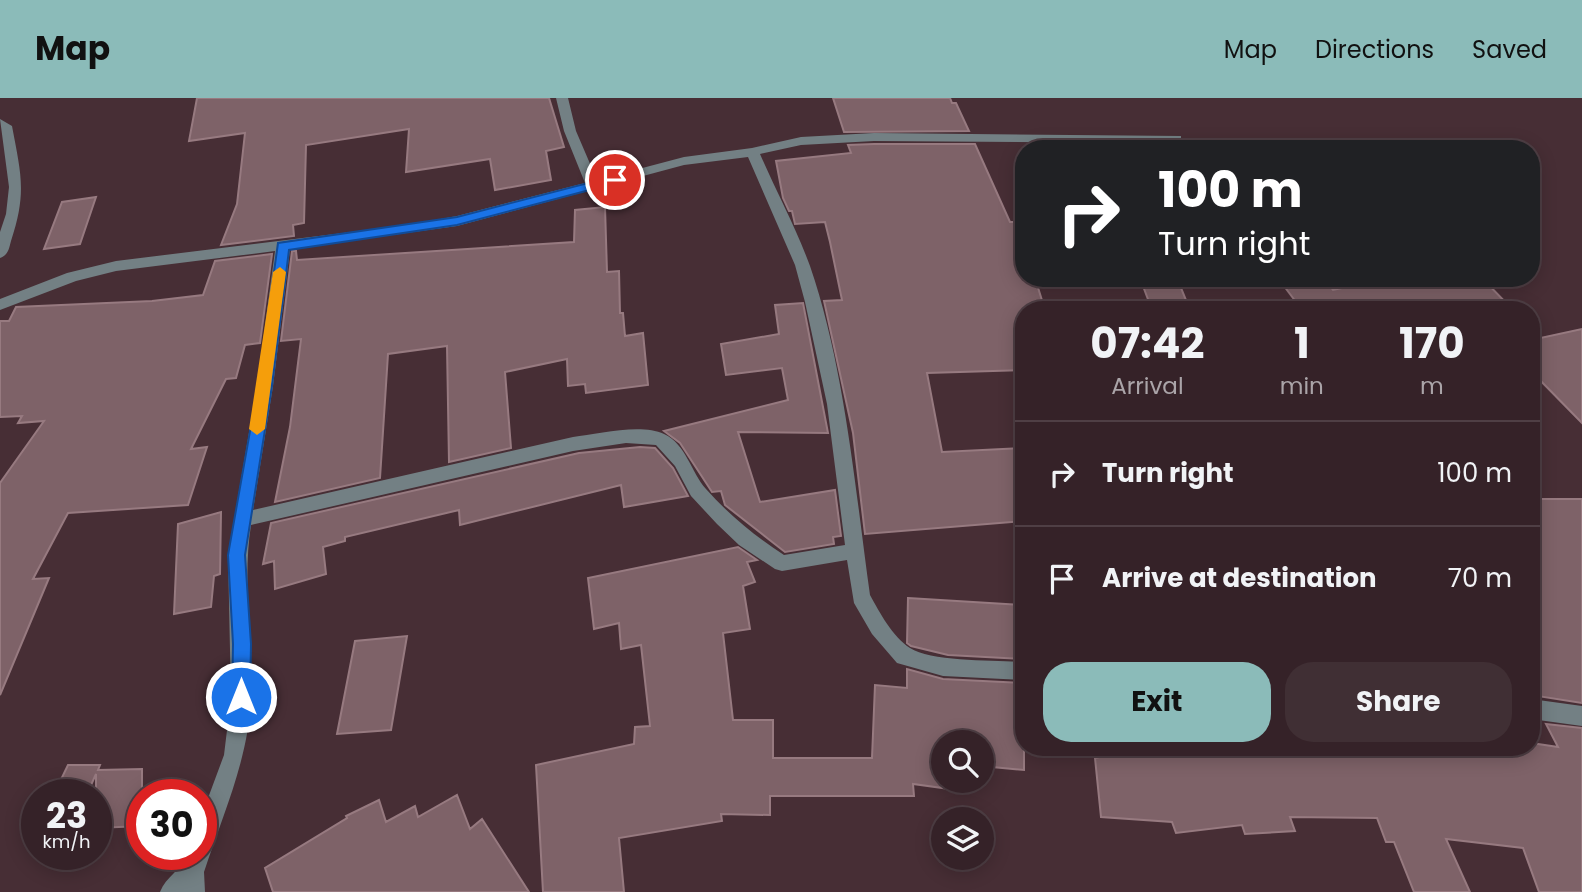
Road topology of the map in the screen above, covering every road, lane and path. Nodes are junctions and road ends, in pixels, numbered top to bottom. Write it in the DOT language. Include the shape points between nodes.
graph roads {
  1 [pos="562,98"];
  2 [pos="0,123"];
  3 [pos="1176,139"];
  4 [pos="752,152"];
  5 [pos="593,186"];
  6 [pos="283,246"];
  7 [pos="0,253"];
  8 [pos="0,305"];
  9 [pos="240,520"];
  10 [pos="855,551"];
  11 [pos="1015,671"];
  12 [pos="1540,710"];
  13 [pos="1582,716"];
  14 [pos="217,803"];
  15 [pos="195,873"];
  16 [pos="171,892"];
  1 -- 5 [label="street"];
  2 -- 7 [label="street" via="6,126 16,187"];
  3 -- 4 [label="street" via="874,136 801,141"];
  4 -- 5 [label="street" via="684,160"];
  4 -- 10 [label="street" via="805,278 835,404"];
  5 -- 6 [label="street" via="457,221"];
  6 -- 8 [label="street" via="116,266 72,277"];
  6 -- 9 [label="street" via="265,386"];
  9 -- 10 [label="street" via="626,436 660,439 723,519 782,563"];
  9 -- 14 [label="street" via="241,697 234,755"];
  10 -- 11 [label="street" via="860,597 878,628 904,656 943,667"];
  12 -- 13 [label="street"];
  15 -- 16 [label="street"];
}
